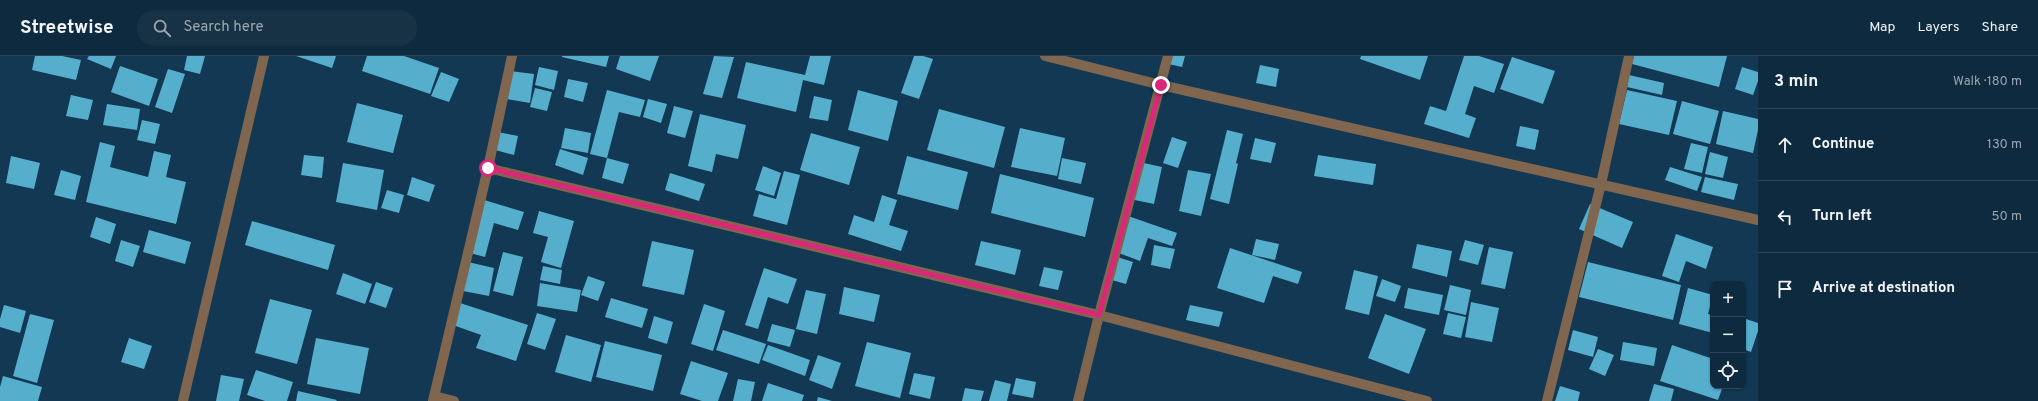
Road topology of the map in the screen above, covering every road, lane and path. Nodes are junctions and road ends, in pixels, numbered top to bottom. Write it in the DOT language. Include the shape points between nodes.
graph roads {
  1 [pos="264,56"];
  2 [pos="512,56"];
  3 [pos="1045,56"];
  4 [pos="1168,56"];
  5 [pos="1629,56"];
  6 [pos="1161,85"];
  7 [pos="488,168"];
  8 [pos="1601,184"];
  9 [pos="1758,220"];
  10 [pos="1099,315"];
  11 [pos="433,398"];
  12 [pos="183,401"];
  13 [pos="454,401"];
  14 [pos="1078,401"];
  15 [pos="1427,401"];
  16 [pos="1547,401"];
  1 -- 12 [label="street"];
  2 -- 7 [label="street"];
  3 -- 6 [label="street"];
  4 -- 6 [label="street"];
  5 -- 8 [label="street"];
  6 -- 8 [label="street"];
  6 -- 10 [label="street"];
  7 -- 10 [label="street"];
  7 -- 11 [label="street"];
  8 -- 9 [label="street"];
  8 -- 16 [label="street"];
  10 -- 14 [label="street"];
  10 -- 15 [label="street"];
  11 -- 13 [label="street"];
}
